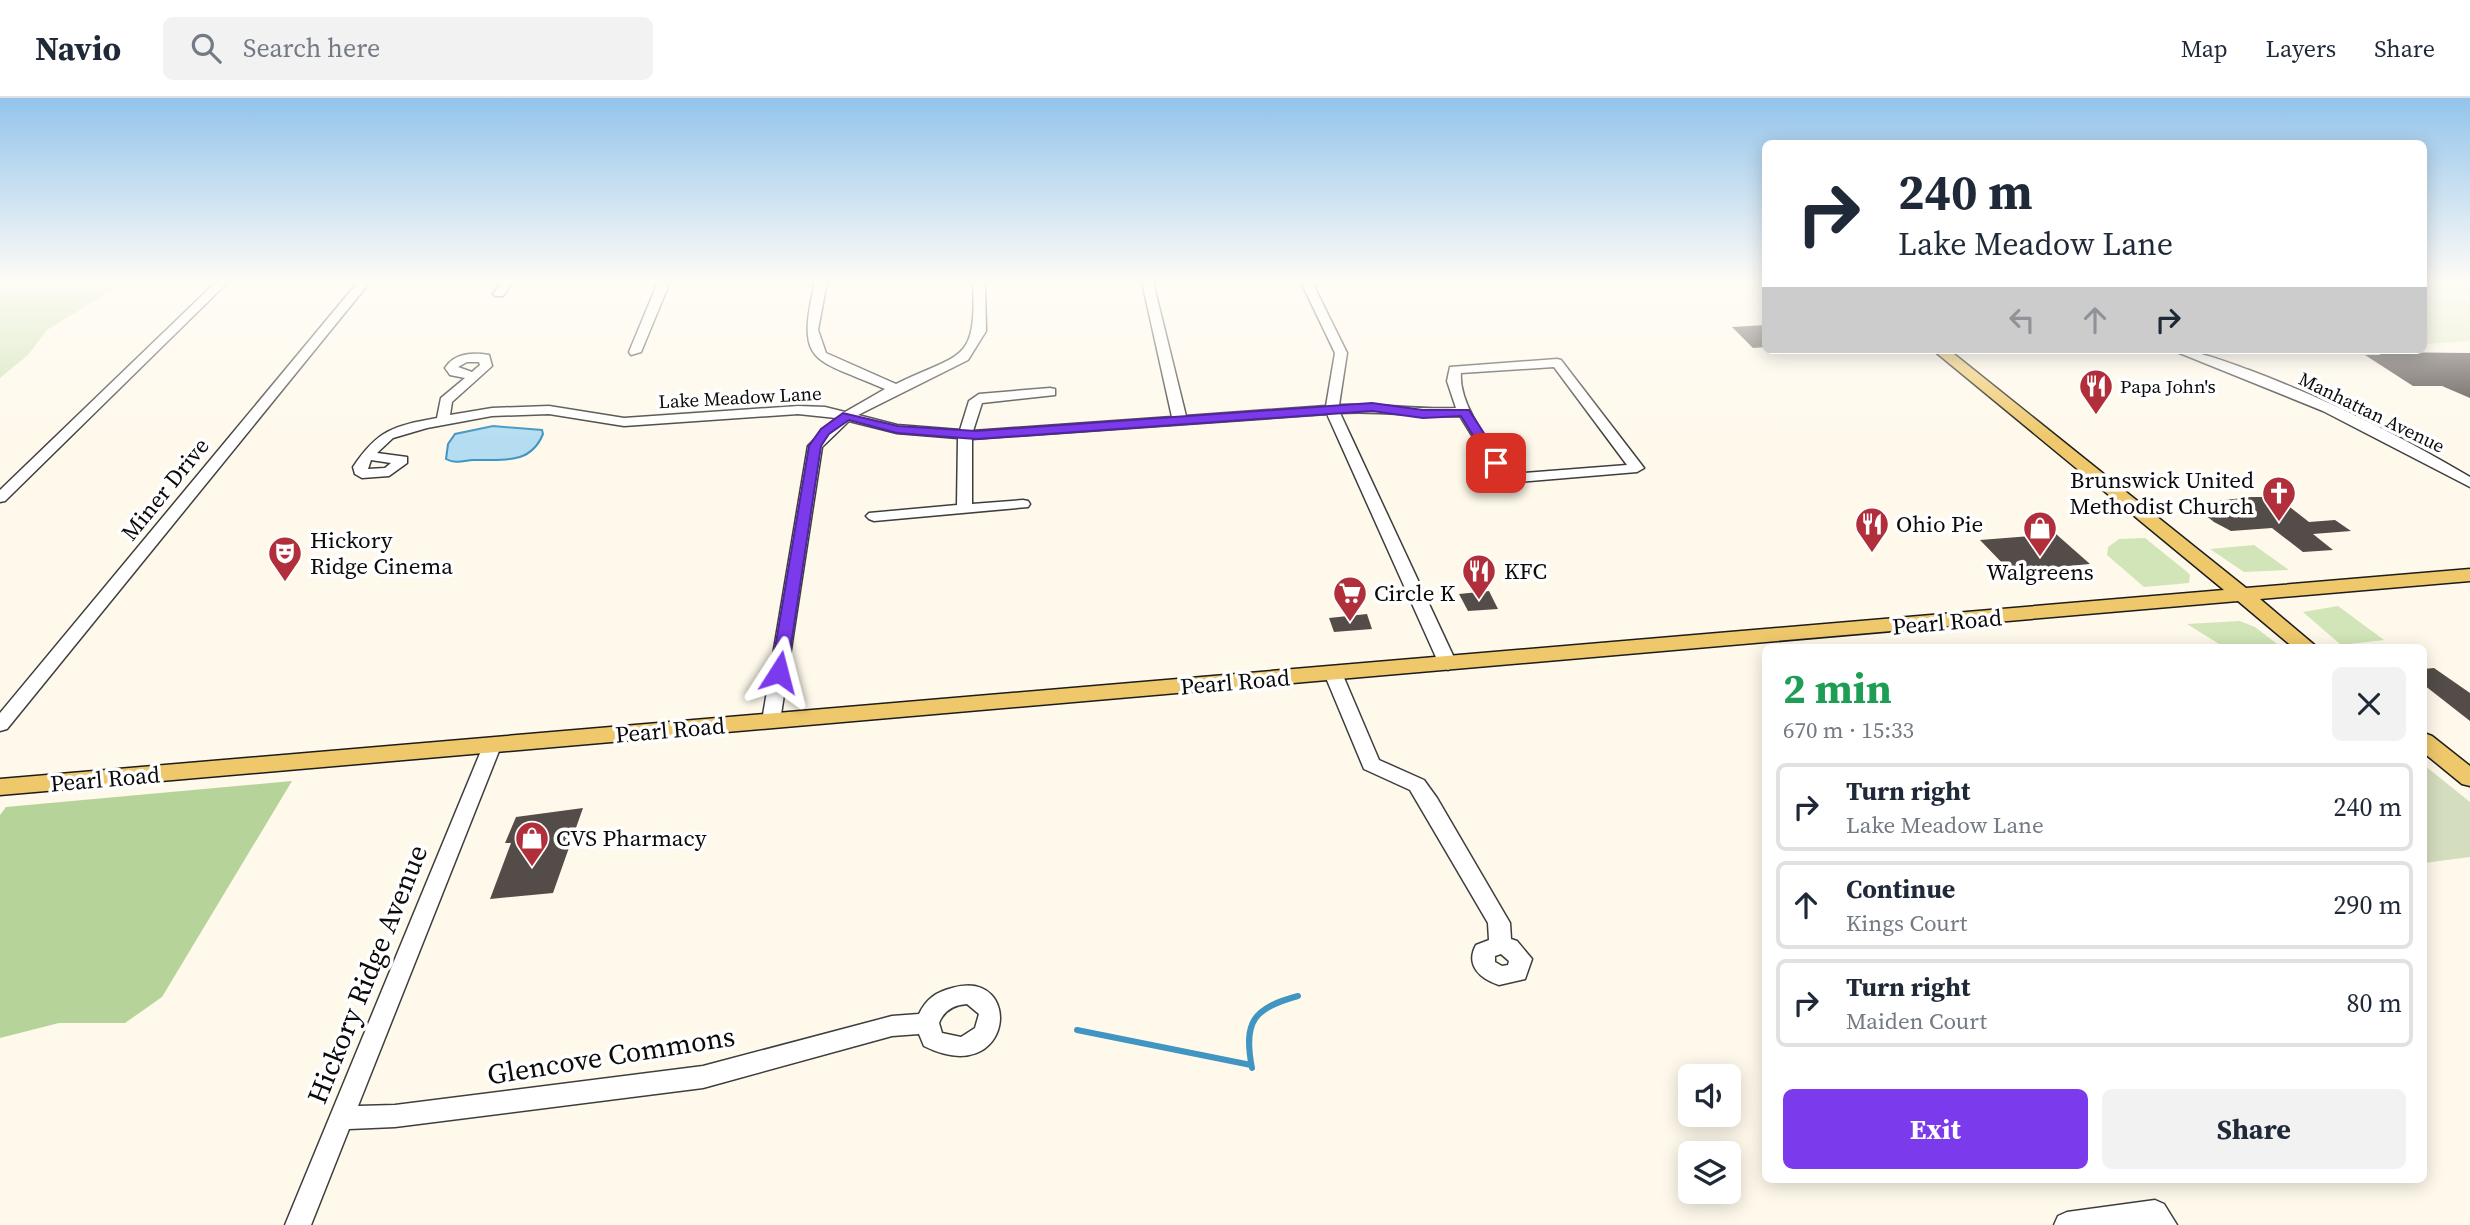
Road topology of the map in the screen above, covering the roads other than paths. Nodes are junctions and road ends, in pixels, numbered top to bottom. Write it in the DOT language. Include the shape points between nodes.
graph roads {
  1 [pos="168,335"];
  2 [pos="321,335"];
  3 [pos="642,335"];
  4 [pos="811,335"];
  5 [pos="981,335"];
  6 [pos="1159,335"];
  7 [pos="1332,335"];
  8 [pos="635,352"];
  9 [pos="1945,354"];
  10 [pos="2189,354"];
  11 [pos="473,376"];
  12 [pos="898,390"];
  13 [pos="1050,392"];
  14 [pos="1332,410"];
  15 [pos="1465,412"];
  16 [pos="847,415"];
  17 [pos="443,420"];
  18 [pos="1180,421"];
  19 [pos="965,435"];
  20 [pos="370,456"];
  21 [pos="2470,483"];
  22 [pos="0,498"];
  23 [pos="1023,504"];
  24 [pos="964,509"];
  25 [pos="874,516"];
  26 [pos="2470,575"];
  27 [pos="2244,596"];
  28 [pos="2303,644"];
  29 [pos="1448,664"];
  30 [pos="1333,673"];
  31 [pos="771,722"];
  32 [pos="0,725"];
  33 [pos="2427,743"];
  34 [pos="492,746"];
  35 [pos="2470,778"];
  36 [pos="0,787"];
  37 [pos="1500,945"];
  38 [pos="927,1023"];
  39 [pos="341,1118"];
  40 [pos="298,1225"];
  41 [pos="2067,1225"];
  42 [pos="2164,1225"];
  1 -- 22 [label="street"];
  2 -- 32 [label="street, Miner Drive"];
  3 -- 8 [label="street"];
  4 -- 12 [label="street" via="816,349 832,361"];
  5 -- 12 [label="street" via="964,357"];
  6 -- 18 [label="street"];
  7 -- 14 [label="street" via="1341,353"];
  9 -- 27 [label="main road"];
  10 -- 21 [label="street, Manhattan Avenue" via="2305,400"];
  11 -- 17 [label="street" via="446,401"];
  12 -- 16 [label="street"];
  13 -- 19 [label="street" via="979,399"];
  14 -- 15 [label="street, Lake Meadow Lane" via="1372,407 1423,414"];
  14 -- 18 [label="street, Lake Meadow Lane"];
  14 -- 29 [label="street"];
  15 -- 15 [label="street" via="1506,479 1637,468 1557,363 1455,370 1456,395"];
  16 -- 17 [label="street, Lake Meadow Lane" via="798,410 624,422 531,409"];
  16 -- 19 [label="street, Lake Meadow Lane" via="897,429"];
  16 -- 31 [label="street" via="815,446"];
  17 -- 20 [label="street, Lake Meadow Lane" via="388,435"];
  18 -- 19 [label="street, Lake Meadow Lane"];
  19 -- 24 [label="street"];
  23 -- 24 [label="street"];
  24 -- 25 [label="street"];
  26 -- 27 [label="main road, Pearl Road"];
  27 -- 28 [label="main road"];
  27 -- 29 [label="main road, Pearl Road"];
  29 -- 30 [label="main road, Pearl Road"];
  30 -- 31 [label="main road, Pearl Road"];
  30 -- 37 [label="street" via="1365,755 1375,768 1416,785 1430,803 1499,923"];
  31 -- 34 [label="main road, Pearl Road"];
  33 -- 35 [label="main road"];
  34 -- 36 [label="main road, Pearl Road"];
  34 -- 39 [label="street, Hickory Ridge Avenue"];
  38 -- 39 [label="street, Glencove Commons" via="892,1026 703,1077 395,1116"];
  39 -- 40 [label="street, Hickory Ridge Avenue"];
  41 -- 42 [label="street" via="2155,1213"];
}
